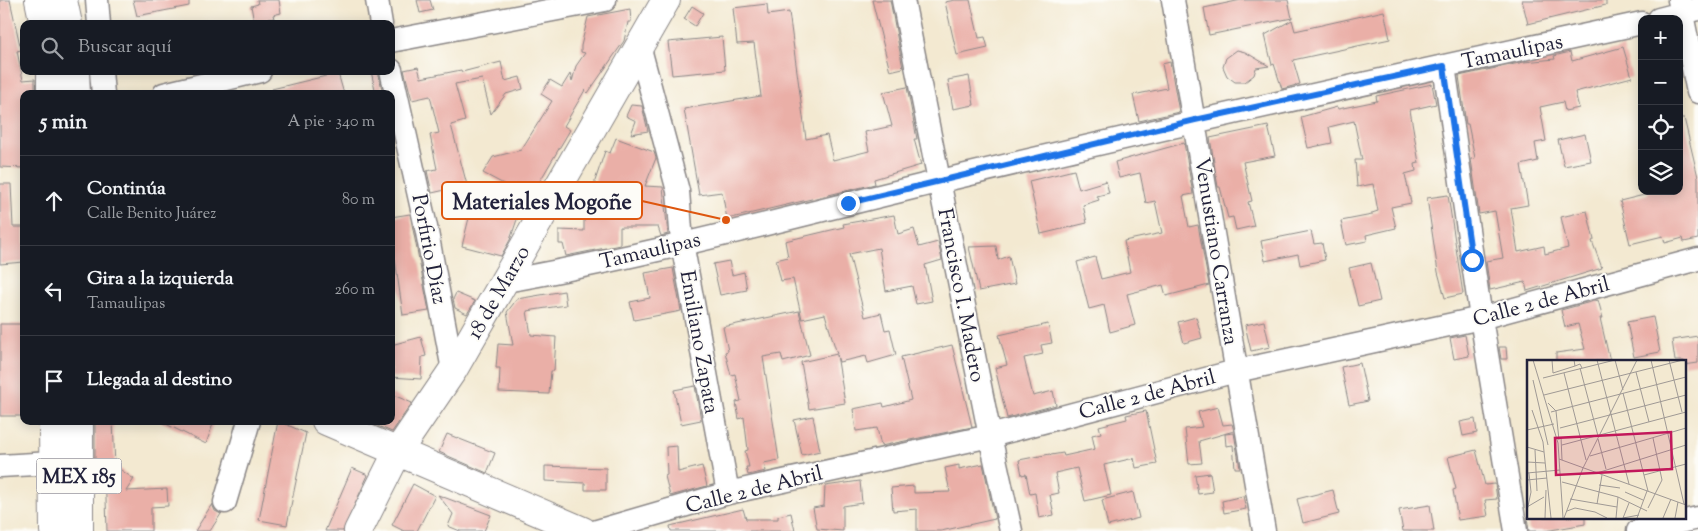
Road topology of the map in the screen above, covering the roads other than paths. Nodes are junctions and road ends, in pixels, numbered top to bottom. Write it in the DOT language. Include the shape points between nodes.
graph roads {
  1 [pos="39,0"];
  2 [pos="63,0"];
  3 [pos="71,0"];
  4 [pos="97,0"];
  5 [pos="377,0"];
  6 [pos="605,0"];
  7 [pos="666,0"];
  8 [pos="903,0"];
  9 [pos="1173,0"];
  10 [pos="1686,8"];
  11 [pos="1669,15"];
  12 [pos="43,20"];
  13 [pos="67,20"];
  14 [pos="68,20"];
  15 [pos="99,20"];
  16 [pos="381,20"];
  17 [pos="1638,23"];
  18 [pos="395,40"];
  19 [pos="639,45"];
  20 [pos="1444,66"];
  21 [pos="51,75"];
  22 [pos="75,75"];
  23 [pos="101,75"];
  24 [pos="243,75"];
  25 [pos="392,75"];
  26 [pos="51,90"];
  27 [pos="76,90"];
  28 [pos="102,90"];
  29 [pos="181,90"];
  30 [pos="393,90"];
  31 [pos="1698,92"];
  32 [pos="395,107"];
  33 [pos="1195,120"];
  34 [pos="398,135"];
  35 [pos="940,181"];
  36 [pos="682,243"];
  37 [pos="1698,259"];
  38 [pos="505,280"];
  39 [pos="1481,318"];
  40 [pos="453,370"];
  41 [pos="1236,370"];
  42 [pos="53,425"];
  43 [pos="79,425"];
  44 [pos="248,425"];
  45 [pos="336,425"];
  46 [pos="990,436"];
  47 [pos="398,451"];
  48 [pos="52,463"];
  49 [pos="0,466"];
  50 [pos="728,493"];
  51 [pos="225,502"];
  52 [pos="1698,518"];
  53 [pos="54,531"];
  54 [pos="79,531"];
  55 [pos="358,531"];
  56 [pos="583,531"];
  57 [pos="597,531"];
  58 [pos="1011,531"];
  59 [pos="1264,531"];
  60 [pos="1516,531"];
  61 [pos="1638,531"];
  1 -- 12 [label="main road"];
  2 -- 13 [label="main road"];
  3 -- 14 [label="street"];
  4 -- 15 [label="street"];
  5 -- 16 [label="street"];
  6 -- 18 [label="street"];
  7 -- 19 [label="main road, 18 de Marzo"];
  8 -- 35 [label="street, Francisco I. Madero"];
  9 -- 33 [label="street, Venustiano Carranza"];
  10 -- 11 [label="street"];
  10 -- 31 [label="street"];
  17 -- 20 [label="street, Tamaulipas"];
  19 -- 36 [label="street, Emiliano Zapata" via="678,191"];
  19 -- 38 [label="main road, 18 de Marzo"];
  20 -- 33 [label="street, Tamaulipas"];
  20 -- 39 [label="street"];
  21 -- 26 [label="main road"];
  22 -- 27 [label="main road"];
  23 -- 28 [label="street"];
  24 -- 29 [label="street"];
  25 -- 30 [label="street, Porfirio Díaz"];
  32 -- 34 [label="street, Porfirio Díaz"];
  33 -- 35 [label="street, Tamaulipas"];
  33 -- 41 [label="street, Venustiano Carranza"];
  34 -- 40 [label="street, Porfirio Díaz" via="426,227"];
  35 -- 36 [label="street, Tamaulipas"];
  35 -- 46 [label="street, Francisco I. Madero"];
  36 -- 38 [label="street, Tamaulipas" via="556,272"];
  36 -- 50 [label="street, Emiliano Zapata"];
  37 -- 39 [label="street, Calle 2 de Abril"];
  38 -- 40 [label="main road, 18 de Marzo"];
  39 -- 41 [label="street, Calle 2 de Abril"];
  39 -- 60 [label="street"];
  40 -- 47 [label="main road, 18 de Marzo"];
  41 -- 46 [label="street, Calle 2 de Abril"];
  41 -- 59 [label="street, Venustiano Carranza"];
  42 -- 48 [label="main road, MEX 185"];
  43 -- 54 [label="main road, MEX 185"];
  44 -- 51 [label="street"];
  45 -- 47 [label="main road"];
  46 -- 50 [label="street, Calle 2 de Abril"];
  46 -- 58 [label="street, Francisco I. Madero"];
  47 -- 55 [label="main road, 18 de Marzo"];
  47 -- 56 [label="main road"];
  48 -- 49 [label="street"];
  48 -- 53 [label="main road, MEX 185"];
  50 -- 57 [label="street, Calle 2 de Abril"];
  52 -- 61 [label="street"];
}
